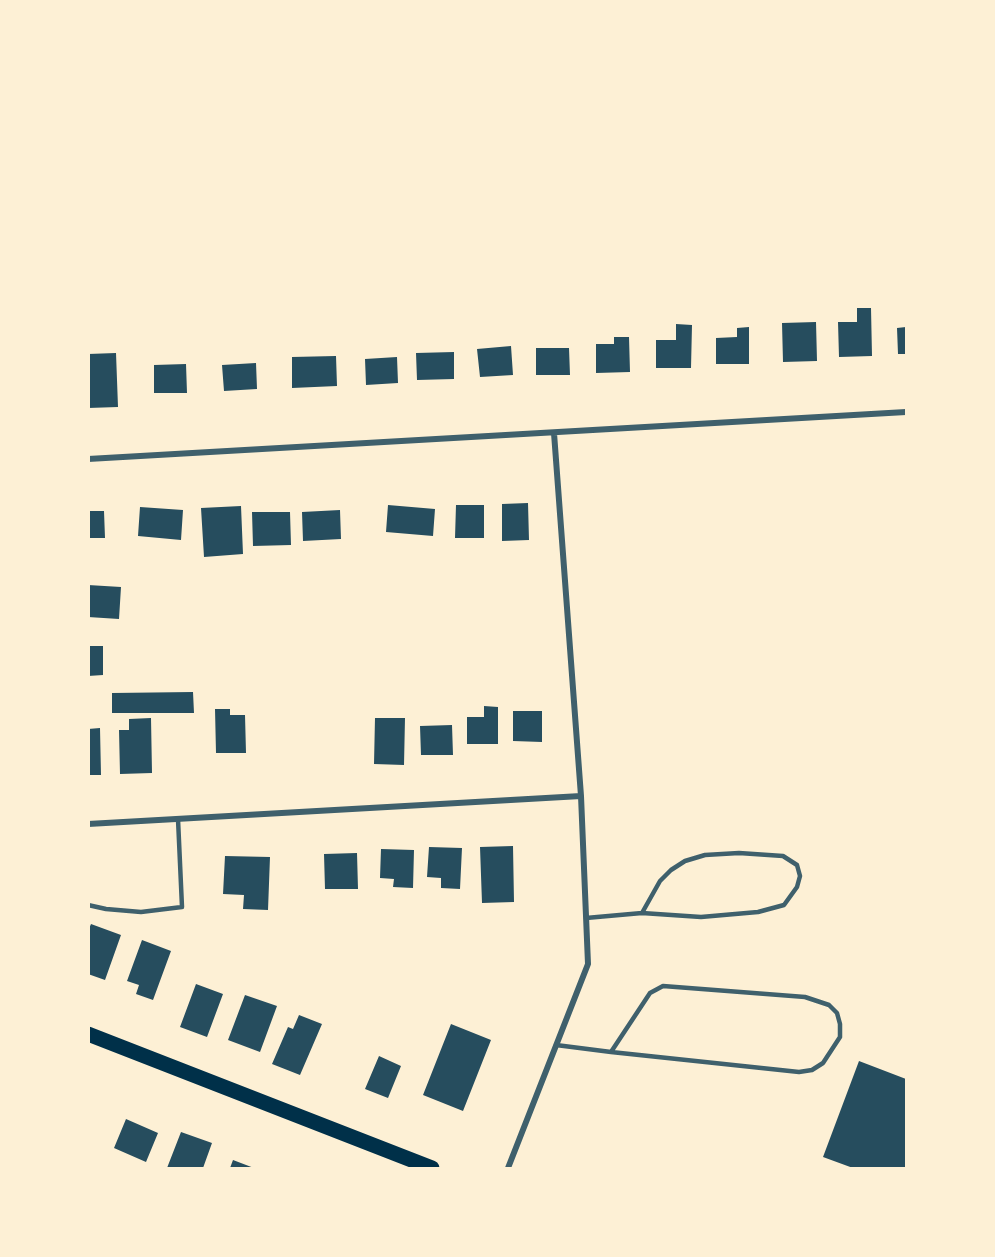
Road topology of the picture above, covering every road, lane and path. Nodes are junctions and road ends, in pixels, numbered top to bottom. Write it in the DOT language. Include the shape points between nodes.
graph roads {
  1 [pos="906,412"];
  2 [pos="554,433"];
  3 [pos="88,459"];
  4 [pos="581,796"];
  5 [pos="178,819"];
  6 [pos="88,824"];
  7 [pos="88,905"];
  8 [pos="642,913"];
  9 [pos="586,918"];
  10 [pos="88,1034"];
  11 [pos="556,1045"];
  12 [pos="611,1052"];
  13 [pos="432,1168"];
  14 [pos="508,1168"];
  1 -- 2 [label="street"];
  2 -- 3 [label="street"];
  2 -- 4 [label="street"];
  4 -- 5 [label="street"];
  4 -- 9 [label="street"];
  5 -- 6 [label="street"];
  5 -- 7 [label="lane" via="182,907 141,912"];
  8 -- 8 [label="lane" via="701,917 758,912 784,905 800,876 797,865 783,856 705,855 671,870"];
  8 -- 9 [label="lane"];
  9 -- 11 [label="street" via="588,964"];
  10 -- 13 [label="main road"];
  11 -- 12 [label="lane"];
  11 -- 14 [label="street"];
  12 -- 12 [label="lane" via="799,1072 823,1063 840,1037 840,1024 829,1005 805,997 663,986 646,998"];
}
